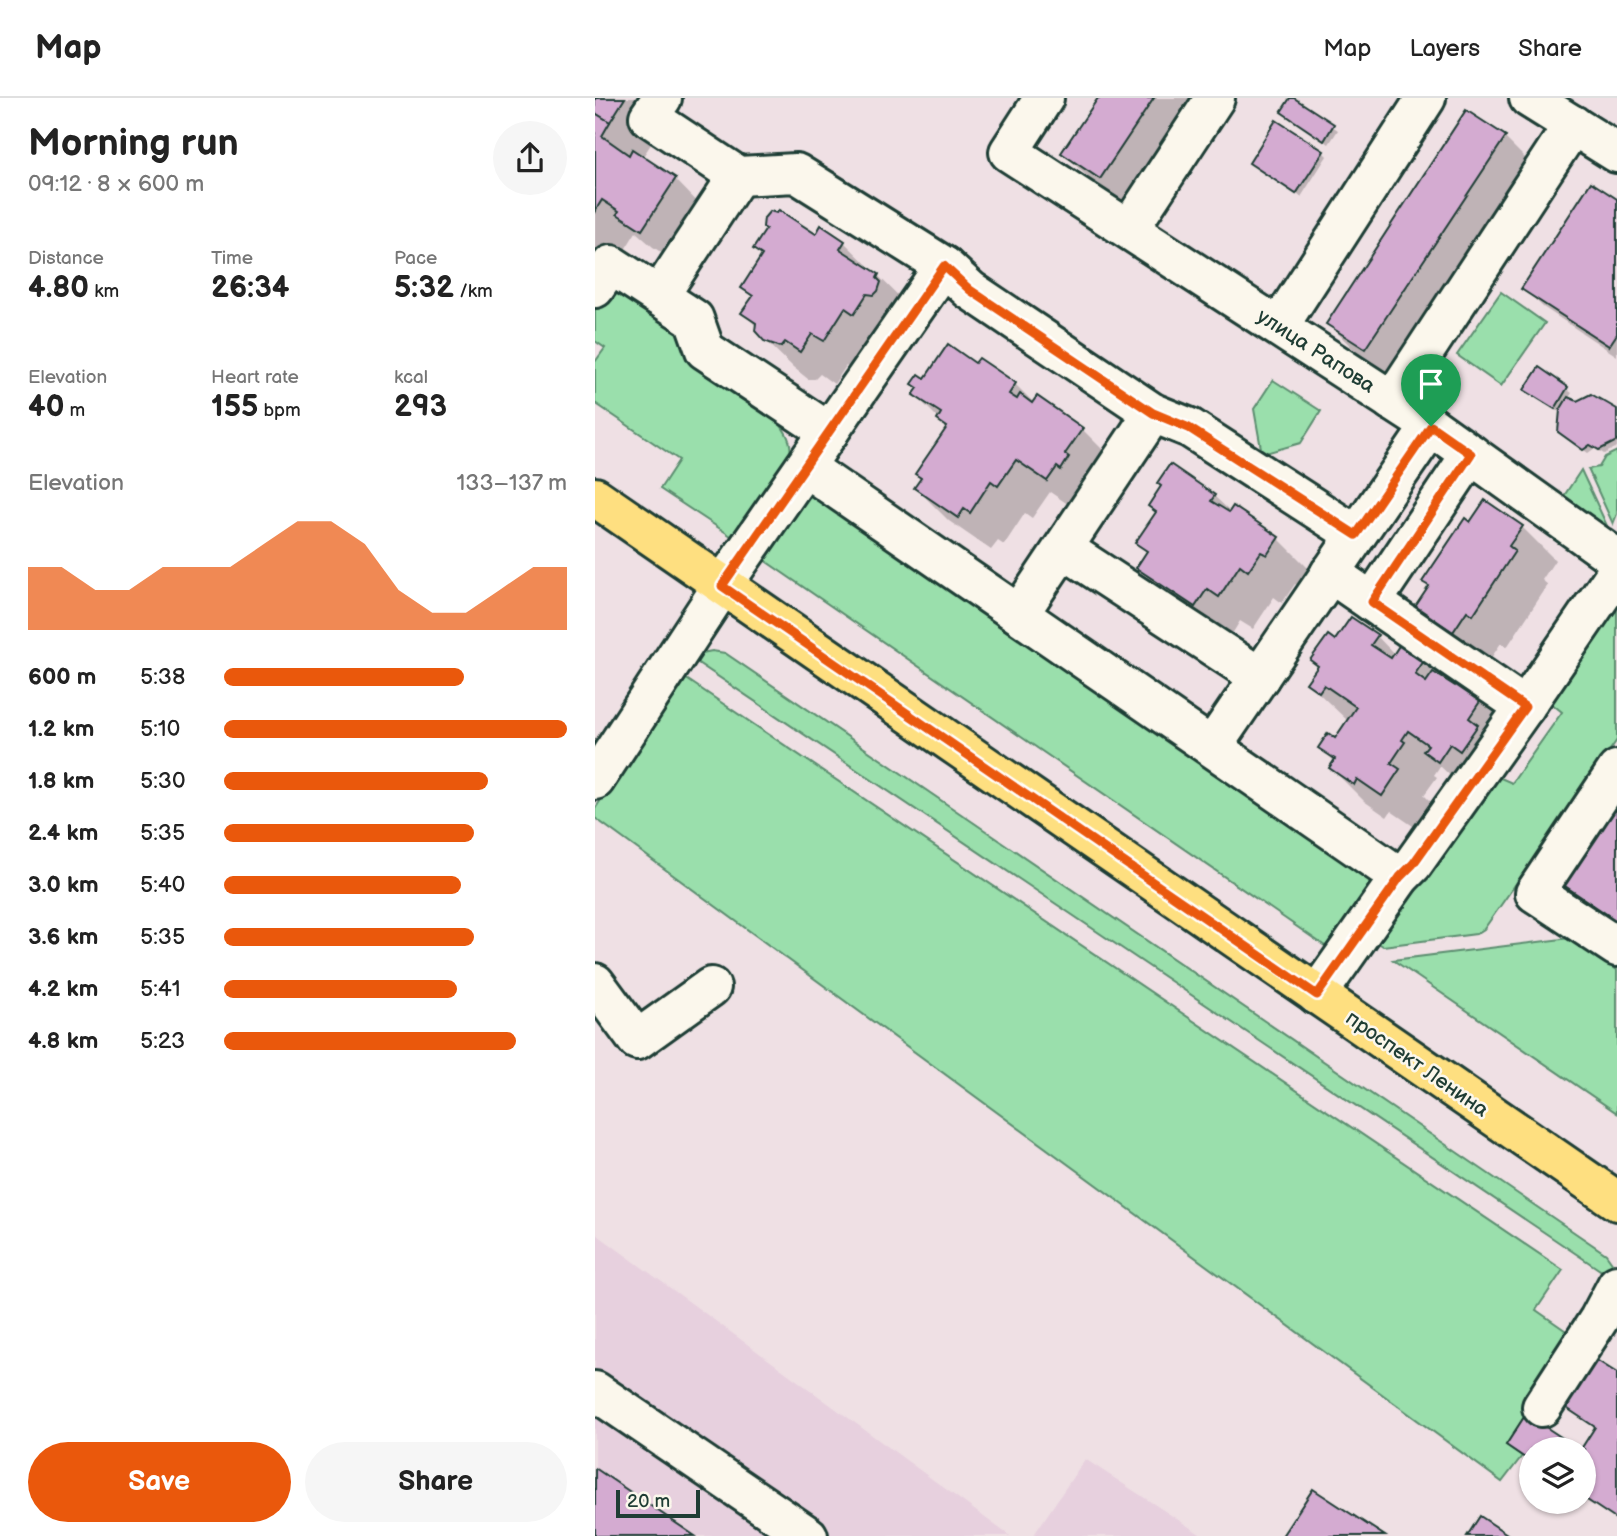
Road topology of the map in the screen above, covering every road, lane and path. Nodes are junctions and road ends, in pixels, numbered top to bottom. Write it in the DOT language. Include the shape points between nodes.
graph roads {
  1 [pos="662,98"];
  2 [pos="1044,98"];
  3 [pos="1215,98"];
  4 [pos="1426,98"];
  5 [pos="1529,98"];
  6 [pos="1573,125"];
  7 [pos="1617,153"];
  8 [pos="739,176"];
  9 [pos="1129,229"];
  10 [pos="944,266"];
  11 [pos="595,288"];
  12 [pos="659,296"];
  13 [pos="1279,326"];
  14 [pos="1392,401"];
  15 [pos="1153,413"];
  16 [pos="1431,426"];
  17 [pos="829,432"];
  18 [pos="1471,454"];
  19 [pos="806,467"];
  20 [pos="595,497"];
  21 [pos="1356,535"];
  22 [pos="1063,549"];
  23 [pos="1617,559"];
  24 [pos="1617,572"];
  25 [pos="1330,573"];
  26 [pos="722,586"];
  27 [pos="1372,602"];
  28 [pos="1019,614"];
  29 [pos="1260,677"];
  30 [pos="1525,707"];
  31 [pos="1212,747"];
  32 [pos="1617,770"];
  33 [pos="595,779"];
  34 [pos="1400,877"];
  35 [pos="1617,947"];
  36 [pos="595,983"];
  37 [pos="711,987"];
  38 [pos="1317,995"];
  39 [pos="1617,1201"];
  40 [pos="1617,1284"];
  41 [pos="1608,1325"];
  42 [pos="595,1391"];
  43 [pos="1542,1406"];
  44 [pos="808,1536"];
  1 -- 8 [label="street" via="649,117"];
  2 -- 9 [label="street, улица Рапова" via="1009,152"];
  3 -- 9 [label="street"];
  4 -- 13 [label="street"];
  5 -- 6 [label="street"];
  6 -- 7 [label="street"];
  6 -- 14 [label="street"];
  8 -- 10 [label="street" via="796,173"];
  8 -- 12 [label="street"];
  9 -- 13 [label="street, улица Рапова"];
  10 -- 15 [label="street" via="970,290"];
  10 -- 17 [label="street"];
  11 -- 12 [label="street" via="611,265"];
  12 -- 17 [label="street" via="694,319 705,350"];
  13 -- 14 [label="street, улица Рапова"];
  14 -- 16 [label="street, улица Рапова"];
  15 -- 21 [label="street" via="1189,428"];
  15 -- 22 [label="street"];
  16 -- 18 [label="street, улица Рапова"];
  16 -- 21 [label="street"];
  17 -- 19 [label="street"];
  18 -- 23 [label="street, улица Рапова"];
  18 -- 27 [label="street"];
  19 -- 26 [label="street"];
  19 -- 28 [label="street"];
  20 -- 26 [label="main road, проспект Ленина"];
  21 -- 25 [label="street"];
  22 -- 28 [label="street"];
  22 -- 29 [label="street"];
  24 -- 30 [label="street"];
  25 -- 27 [label="street"];
  25 -- 29 [label="street"];
  26 -- 33 [label="street"];
  26 -- 38 [label="main road, проспект Ленина"];
  27 -- 30 [label="street"];
  28 -- 31 [label="street"];
  29 -- 31 [label="street"];
  30 -- 34 [label="street"];
  31 -- 34 [label="street"];
  32 -- 35 [label="street" via="1535,893"];
  34 -- 38 [label="street"];
  36 -- 37 [label="street" via="638,1040"];
  38 -- 39 [label="main road, проспект Ленина"];
  40 -- 41 [label="street"];
  41 -- 43 [label="street"];
  42 -- 44 [label="street"];
}
